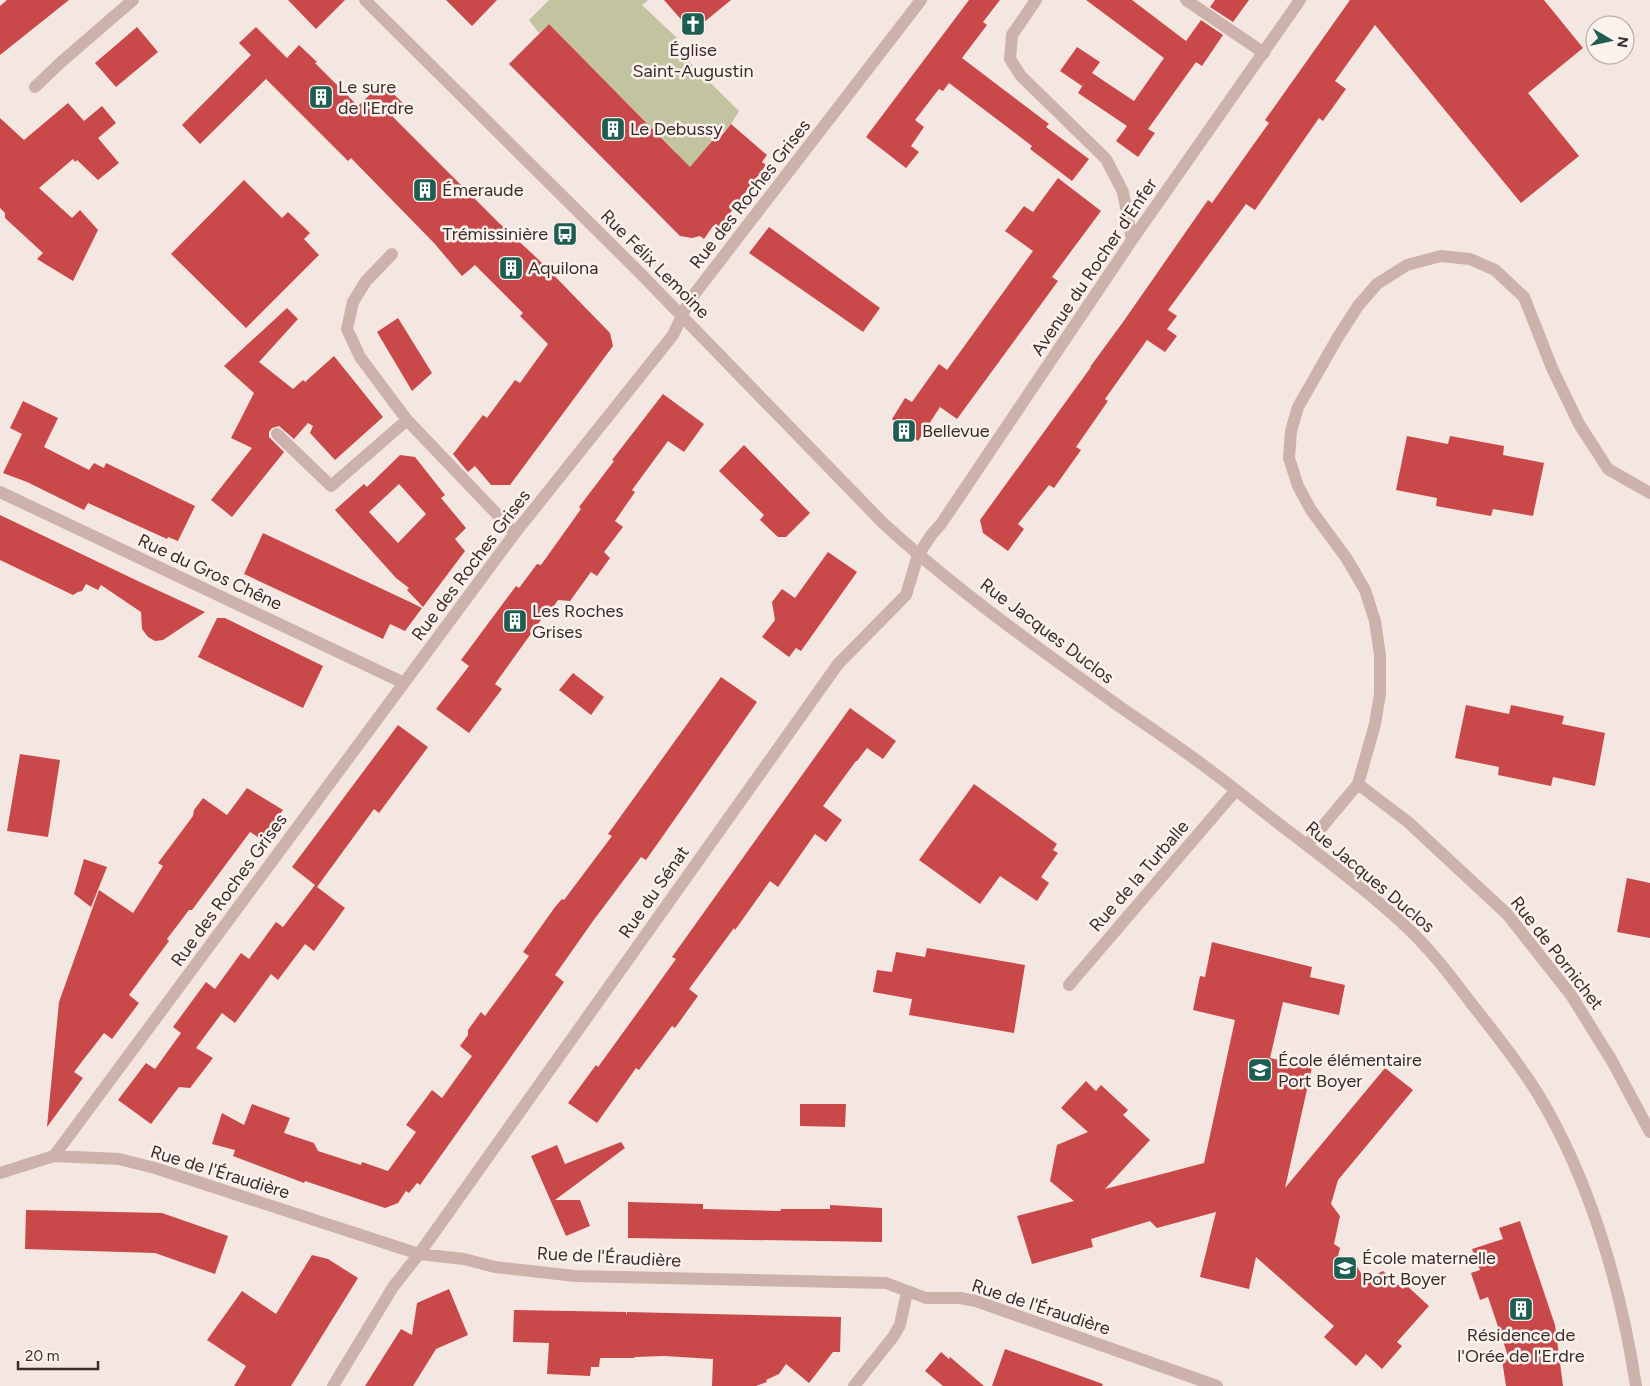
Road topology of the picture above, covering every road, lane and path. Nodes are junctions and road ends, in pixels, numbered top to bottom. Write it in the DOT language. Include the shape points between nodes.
graph roads {
  1 [pos="133,0"];
  2 [pos="365,0"];
  3 [pos="921,0"];
  4 [pos="1036,0"];
  5 [pos="1186,0"];
  6 [pos="1300,0"];
  7 [pos="1264,52"];
  8 [pos="35,87"];
  9 [pos="1132,240"];
  10 [pos="392,254"];
  11 [pos="682,316"];
  12 [pos="407,420"];
  13 [pos="277,434"];
  14 [pos="0,492"];
  15 [pos="1650,494"];
  16 [pos="515,533"];
  17 [pos="918,555"];
  18 [pos="404,683"];
  19 [pos="1358,784"];
  20 [pos="1236,790"];
  21 [pos="1307,845"];
  22 [pos="1069,985"];
  23 [pos="1650,1132"];
  24 [pos="54,1156"];
  25 [pos="0,1173"];
  26 [pos="419,1254"];
  27 [pos="907,1292"];
  28 [pos="333,1386"];
  29 [pos="854,1386"];
  30 [pos="1217,1386"];
  31 [pos="1636,1386"];
  1 -- 8 [label="street"];
  2 -- 11 [label="street, Rue Félix Lemoine"];
  3 -- 11 [label="street, Rue des Roches Grises" via="689,301"];
  4 -- 9 [label="street" via="1012,34 1010,59 1021,76 1106,159 1123,192"];
  5 -- 7 [label="street"];
  6 -- 7 [label="street, Avenue du Rocher d'Enfer"];
  7 -- 9 [label="street, Avenue du Rocher d'Enfer"];
  9 -- 17 [label="street, Avenue du Rocher d'Enfer"];
  10 -- 12 [label="street" via="366,281 353,302 347,329 360,357"];
  11 -- 16 [label="street, Rue des Roches Grises" via="673,335"];
  11 -- 17 [label="street, Rue Félix Lemoine"];
  12 -- 13 [label="street" via="331,486"];
  12 -- 16 [label="street"];
  14 -- 18 [label="street, Rue du Gros Chêne"];
  15 -- 19 [label="street" via="1608,469 1579,424 1552,368 1524,297 1494,270 1470,259 1441,256 1407,265 1377,284 1338,337 1298,407 1291,432 1289,458 1298,486 1311,510 1365,590 1375,622 1380,655 1380,694"];
  16 -- 18 [label="street, Rue des Roches Grises"];
  17 -- 20 [label="street, Rue Jacques Duclos" via="1069,670"];
  17 -- 26 [label="street, Rue du Sénat" via="906,595 838,664"];
  18 -- 24 [label="street, Rue des Roches Grises"];
  19 -- 21 [label="street"];
  19 -- 23 [label="street, Rue de Pornichet" via="1408,822 1507,914 1571,994"];
  20 -- 21 [label="street, Rue Jacques Duclos"];
  20 -- 22 [label="street, Rue de la Turballe"];
  21 -- 31 [label="street, Rue Jacques Duclos" via="1402,922 1433,955 1513,1056 1539,1096 1560,1136 1598,1228 1620,1305"];
  24 -- 25 [label="street, Rue de l'Éraudière"];
  24 -- 26 [label="street, Rue de l'Éraudière" via="118,1159 155,1168"];
  26 -- 27 [label="street, Rue de l'Éraudière" via="575,1276 868,1282 886,1283"];
  26 -- 28 [label="street, Rue du Sénat" via="393,1287"];
  27 -- 29 [label="street" via="900,1325"];
  27 -- 30 [label="street, Rue de l'Éraudière" via="926,1298 976,1301"];
}
